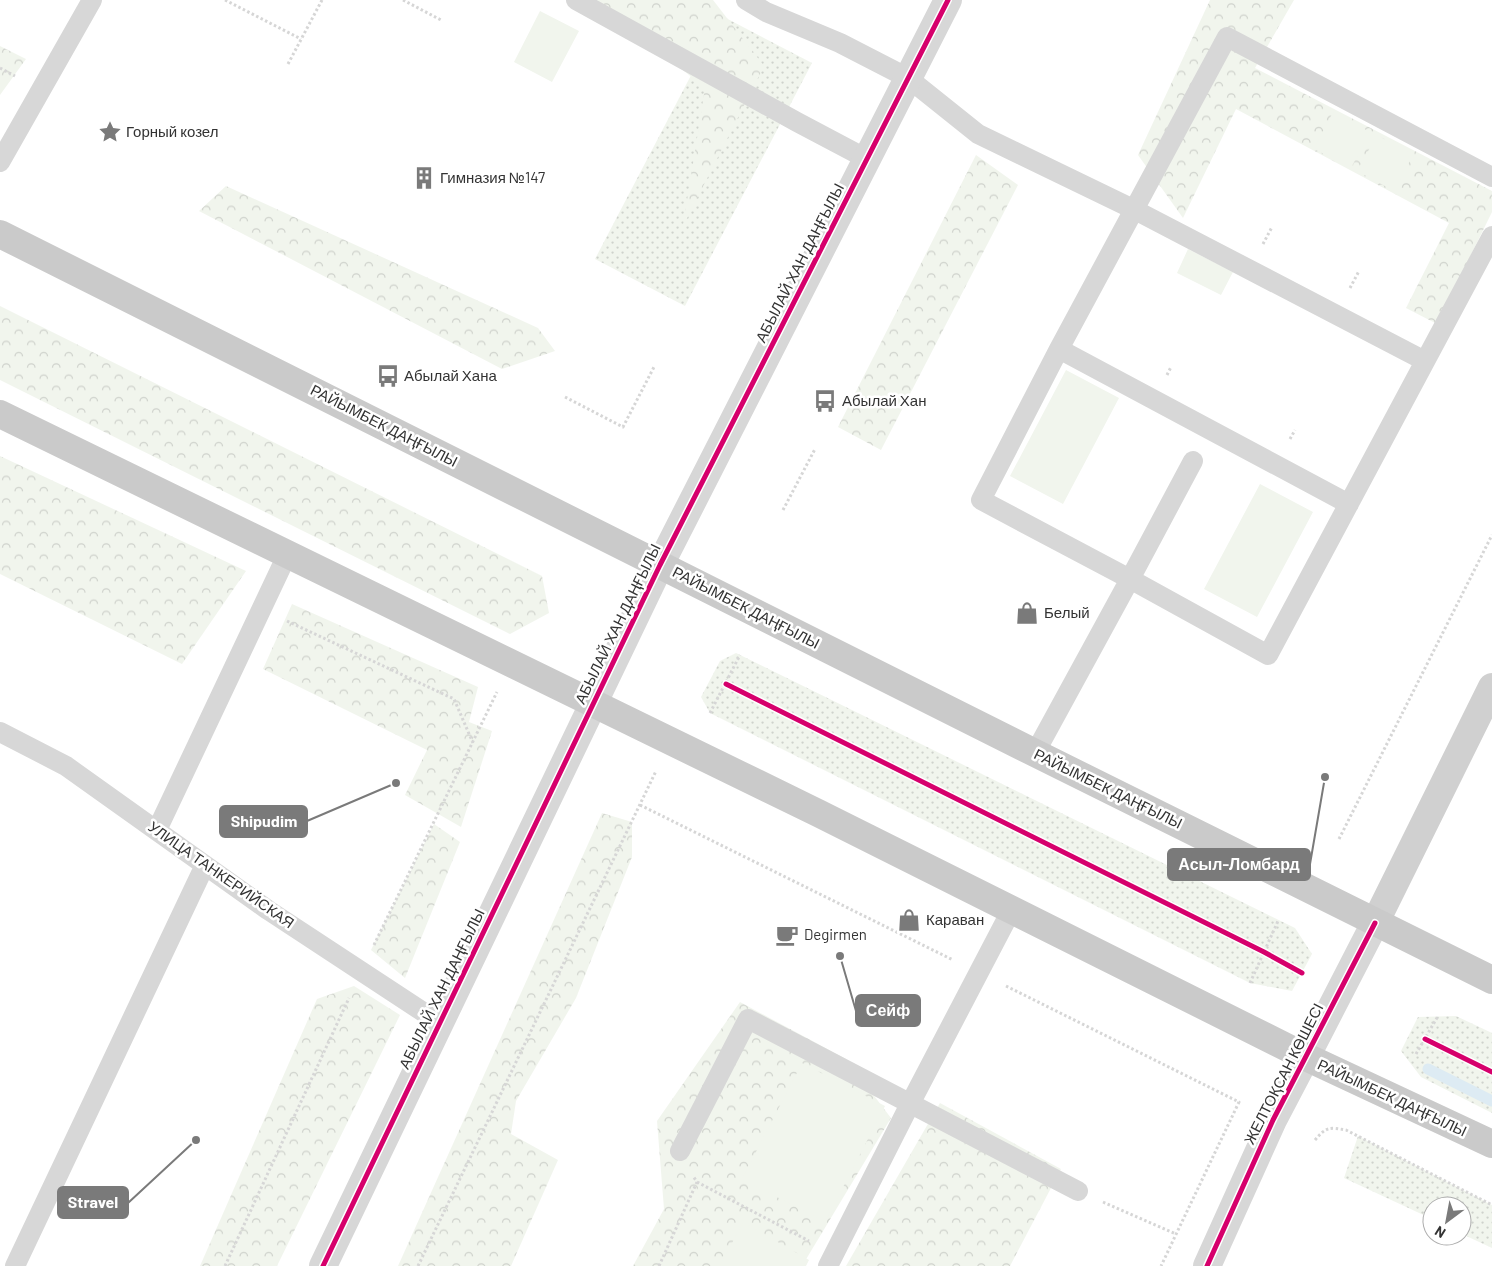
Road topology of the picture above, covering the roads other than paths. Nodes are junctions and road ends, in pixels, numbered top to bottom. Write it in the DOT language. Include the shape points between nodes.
graph roads {
  1 [pos="92,0"];
  2 [pos="576,0"];
  3 [pos="746,0"];
  4 [pos="948,0"];
  5 [pos="908,78"];
  6 [pos="867,159"];
  7 [pos="0,162"];
  8 [pos="1492,177"];
  9 [pos="1133,209"];
  10 [pos="0,234"];
  11 [pos="1492,236"];
  12 [pos="1059,349"];
  13 [pos="1426,361"];
  14 [pos="0,414"];
  15 [pos="1193,461"];
  16 [pos="1349,504"];
  17 [pos="286,555"];
  18 [pos="660,565"];
  19 [pos="1130,579"];
  20 [pos="1492,687"];
  21 [pos="593,704"];
  22 [pos="0,732"];
  23 [pos="1035,753"];
  24 [pos="157,830"];
  25 [pos="206,865"];
  26 [pos="1012,909"];
  27 [pos="1375,922"];
  28 [pos="1492,980"];
  29 [pos="440,1023"];
  30 [pos="1306,1058"];
  31 [pos="910,1104"];
  32 [pos="1492,1144"];
  33 [pos="680,1151"];
  34 [pos="1078,1191"];
  35 [pos="831,1260"];
  36 [pos="15,1266"];
  37 [pos="323,1266"];
  38 [pos="1206,1266"];
  1 -- 7 [label="lane"];
  2 -- 6 [label="lane"];
  3 -- 5 [label="lane"];
  4 -- 5 [label="street, АБЫЛАЙ ХАН ДАҢҒЫЛЫ"];
  5 -- 6 [label="street, АБЫЛАЙ ХАН ДАҢҒЫЛЫ"];
  5 -- 9 [label="lane" via="978,134"];
  6 -- 18 [label="street, АБЫЛАЙ ХАН ДАҢҒЫЛЫ"];
  8 -- 9 [label="lane" via="1227,37"];
  9 -- 12 [label="lane"];
  9 -- 13 [label="lane"];
  10 -- 18 [label="main road, РАЙЫМБЕК ДАҢҒЫЛЫ"];
  11 -- 13 [label="lane"];
  12 -- 16 [label="lane"];
  12 -- 19 [label="lane" via="981,500"];
  13 -- 16 [label="lane"];
  14 -- 17 [label="main road, РАЙЫМБЕК ДАҢҒЫЛЫ"];
  15 -- 19 [label="lane"];
  16 -- 19 [label="lane" via="1268,655"];
  17 -- 21 [label="main road, РАЙЫМБЕК ДАҢҒЫЛЫ"];
  17 -- 24 [label="lane"];
  18 -- 21 [label="street, АБЫЛАЙ ХАН ДАҢҒЫЛЫ"];
  18 -- 23 [label="main road, РАЙЫМБЕК ДАҢҒЫЛЫ"];
  19 -- 23 [label="lane"];
  20 -- 27 [label="main road, ЖЕЛТОҚСАН КӨШЕСІ"];
  21 -- 26 [label="main road, РАЙЫМБЕК ДАҢҒЫЛЫ"];
  21 -- 29 [label="street, АБЫЛАЙ ХАН ДАҢҒЫЛЫ"];
  22 -- 24 [label="lane, УЛИЦА ТАНКЕРИЙСКАЯ" via="66,766"];
  23 -- 27 [label="main road, РАЙЫМБЕК ДАҢҒЫЛЫ"];
  24 -- 25 [label="lane, УЛИЦА ТАНКЕРИЙСКАЯ"];
  25 -- 29 [label="lane, УЛИЦА ТАНКЕРИЙСКАЯ" via="268,910"];
  25 -- 36 [label="lane"];
  26 -- 30 [label="main road, РАЙЫМБЕК ДАҢҒЫЛЫ"];
  26 -- 31 [label="lane"];
  27 -- 28 [label="main road, РАЙЫМБЕК ДАҢҒЫЛЫ"];
  27 -- 30 [label="street, ЖЕЛТОҚСАН КӨШЕСІ"];
  29 -- 37 [label="street, АБЫЛАЙ ХАН ДАҢҒЫЛЫ"];
  30 -- 32 [label="main road, РАЙЫМБЕК ДАҢҒЫЛЫ"];
  30 -- 38 [label="street, ЖЕЛТОҚСАН КӨШЕСІ"];
  31 -- 33 [label="lane" via="748,1020"];
  31 -- 34 [label="lane"];
  31 -- 35 [label="lane"];
}
